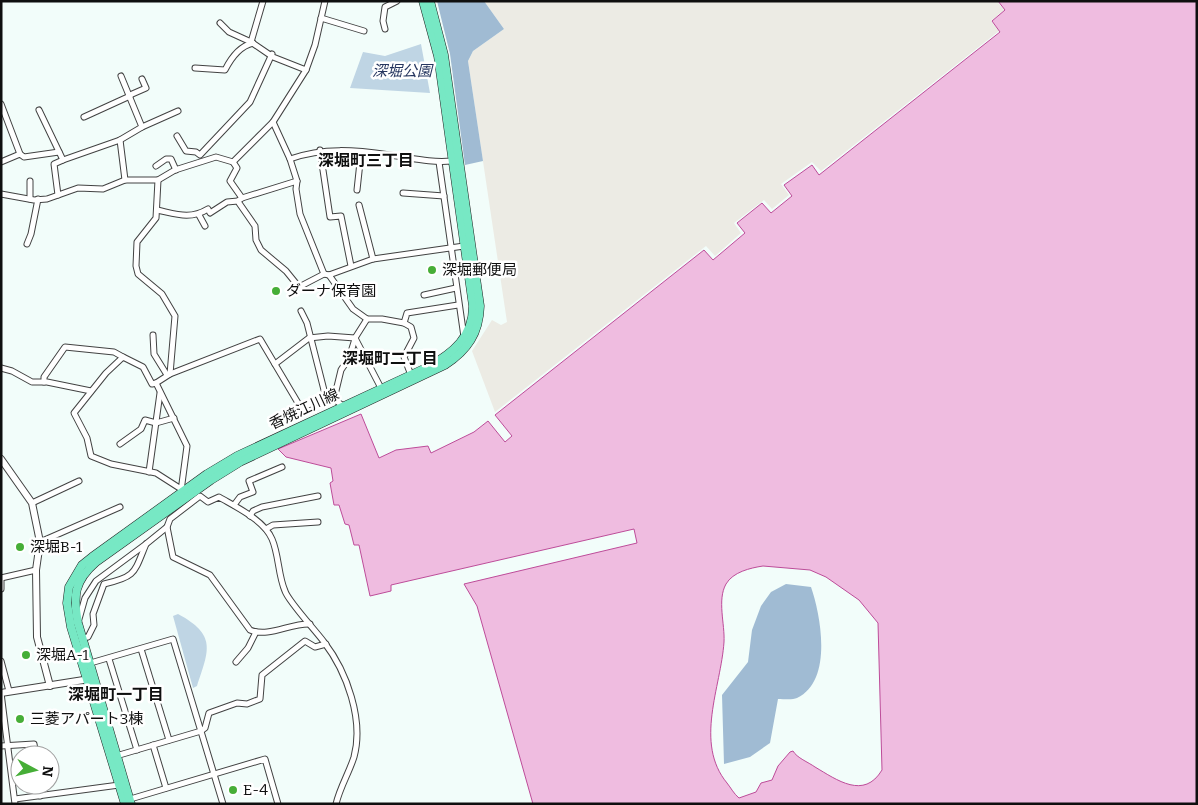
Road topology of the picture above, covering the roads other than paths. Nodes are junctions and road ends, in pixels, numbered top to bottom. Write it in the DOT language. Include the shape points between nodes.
graph roads {
  1 [pos="263,1"];
  2 [pos="325,1"];
  3 [pos="396,1"];
  4 [pos="423,1"];
  5 [pos="430,1"];
  6 [pos="321,18"];
  7 [pos="220,23"];
  8 [pos="385,29"];
  9 [pos="364,31"];
  10 [pos="252,42"];
  11 [pos="272,54"];
  12 [pos="195,68"];
  13 [pos="306,70"];
  14 [pos="121,76"];
  15 [pos="142,79"];
  16 [pos="130,95"];
  17 [pos="1,104"];
  18 [pos="39,110"];
  19 [pos="178,111"];
  20 [pos="84,117"];
  21 [pos="273,122"];
  22 [pos="142,127"];
  23 [pos="177,136"];
  24 [pos="120,140"];
  25 [pos="320,150"];
  26 [pos="59,152"];
  27 [pos="361,153"];
  28 [pos="20,154"];
  29 [pos="290,159"];
  30 [pos="63,160"];
  31 [pos="452,161"];
  32 [pos="1,162"];
  33 [pos="233,162"];
  34 [pos="439,162"];
  35 [pos="156,166"];
  36 [pos="176,170"];
  37 [pos="125,180"];
  38 [pos="158,180"];
  39 [pos="30,181"];
  40 [pos="297,181"];
  41 [pos="357,190"];
  42 [pos="403,193"];
  43 [pos="1,194"];
  44 [pos="58,195"];
  45 [pos="444,196"];
  46 [pos="30,199"];
  47 [pos="38,199"];
  48 [pos="240,199"];
  49 [pos="458,203"];
  50 [pos="446,204"];
  51 [pos="358,205"];
  52 [pos="157,210"];
  53 [pos="199,215"];
  54 [pos="205,226"];
  55 [pos="27,244"];
  56 [pos="462,246"];
  57 [pos="452,248"];
  58 [pos="373,259"];
  59 [pos="350,266"];
  60 [pos="326,274"];
  61 [pos="456,288"];
  62 [pos="424,295"];
  63 [pos="458,305"];
  64 [pos="301,311"];
  65 [pos="476,316"];
  66 [pos="367,319"];
  67 [pos="404,323"];
  68 [pos="153,335"];
  69 [pos="309,338"];
  70 [pos="355,338"];
  71 [pos="464,338"];
  72 [pos="462,348"];
  73 [pos="123,357"];
  74 [pos="274,364"];
  75 [pos="1,368"];
  76 [pos="169,374"];
  77 [pos="410,375"];
  78 [pos="44,382"];
  79 [pos="156,383"];
  80 [pos="381,388"];
  81 [pos="91,392"];
  82 [pos="160,392"];
  83 [pos="326,398"];
  84 [pos="334,399"];
  85 [pos="343,406"];
  86 [pos="174,418"];
  87 [pos="156,423"];
  88 [pos="296,431"];
  89 [pos="120,444"];
  90 [pos="1,459"];
  91 [pos="282,467"];
  92 [pos="148,472"];
  93 [pos="79,480"];
  94 [pos="318,496"];
  95 [pos="32,503"];
  96 [pos="234,505"];
  97 [pos="120,507"];
  98 [pos="250,516"];
  99 [pos="318,522"];
  100 [pos="167,527"];
  101 [pos="266,529"];
  102 [pos="40,542"];
  103 [pos="146,544"];
  104 [pos="36,570"];
  105 [pos="1,578"];
  106 [pos="1,589"];
  107 [pos="310,624"];
  108 [pos="74,625"];
  109 [pos="256,632"];
  110 [pos="82,638"];
  111 [pos="326,644"];
  112 [pos="141,649"];
  113 [pos="109,659"];
  114 [pos="1,660"];
  115 [pos="236,662"];
  116 [pos="86,665"];
  117 [pos="90,679"];
  118 [pos="50,686"];
  119 [pos="9,691"];
  120 [pos="1,693"];
  121 [pos="201,731"];
  122 [pos="169,740"];
  123 [pos="21,745"];
  124 [pos="34,745"];
  125 [pos="153,745"];
  126 [pos="1,746"];
  127 [pos="8,746"];
  128 [pos="137,750"];
  129 [pos="114,756"];
  130 [pos="215,775"];
  131 [pos="119,785"];
  132 [pos="166,788"];
  133 [pos="40,796"];
  134 [pos="15,801"];
  135 [pos="127,802"];
  136 [pos="224,804"];
  137 [pos="278,804"];
  138 [pos="336,804"];
  1 -- 10 [label="street"];
  2 -- 6 [label="street"];
  3 -- 8 [label="street" via="385,8"];
  4 -- 31 [label="main road, 香焼江川線" via="438,56"];
  5 -- 65 [label="main road, 香焼江川線" via="444,55 480,306"];
  6 -- 9 [label="street"];
  6 -- 13 [label="street"];
  7 -- 10 [label="street" via="229,32"];
  10 -- 11 [label="street"];
  10 -- 12 [label="street" via="244,45 225,70"];
  11 -- 13 [label="street"];
  11 -- 23 [label="street" via="250,102 200,155 186,151"];
  13 -- 21 [label="street"];
  14 -- 16 [label="street"];
  15 -- 16 [label="street" via="146,88"];
  16 -- 20 [label="street"];
  16 -- 22 [label="street"];
  17 -- 28 [label="street"];
  18 -- 26 [label="street"];
  19 -- 22 [label="street"];
  21 -- 29 [label="street"];
  21 -- 33 [label="street"];
  22 -- 24 [label="street"];
  24 -- 30 [label="street"];
  24 -- 37 [label="street"];
  25 -- 27 [label="street"];
  25 -- 29 [label="street"];
  25 -- 59 [label="street" via="330,217 341,216"];
  26 -- 28 [label="street"];
  26 -- 30 [label="street"];
  27 -- 34 [label="street"];
  27 -- 41 [label="street"];
  28 -- 32 [label="street"];
  29 -- 40 [label="street"];
  30 -- 44 [label="street" via="54,164"];
  31 -- 34 [label="street"];
  31 -- 49 [label="main road, 香焼江川線"];
  33 -- 36 [label="street" via="216,157"];
  33 -- 48 [label="street" via="237,170 230,181"];
  34 -- 45 [label="street"];
  35 -- 36 [label="street" via="171,159"];
  36 -- 38 [label="street"];
  37 -- 38 [label="street"];
  37 -- 44 [label="street" via="103,189 78,188"];
  38 -- 52 [label="street"];
  39 -- 46 [label="street"];
  40 -- 48 [label="street"];
  40 -- 60 [label="street" via="300,214"];
  42 -- 45 [label="street"];
  43 -- 46 [label="street"];
  44 -- 47 [label="street"];
  45 -- 50 [label="street"];
  46 -- 47 [label="street"];
  47 -- 55 [label="street"];
  48 -- 53 [label="street"];
  48 -- 60 [label="street" via="255,226 256,240 263,253 286,271 299,287"];
  49 -- 50 [label="street"];
  49 -- 56 [label="main road, 香焼江川線"];
  50 -- 57 [label="street"];
  51 -- 58 [label="street"];
  52 -- 53 [label="street" via="186,216"];
  52 -- 76 [label="street" via="154,222 136,242 136,266 141,279 162,294 175,316"];
  53 -- 54 [label="street"];
  56 -- 57 [label="street"];
  56 -- 65 [label="main road, 香焼江川線"];
  57 -- 58 [label="street"];
  57 -- 61 [label="street"];
  58 -- 59 [label="street"];
  59 -- 60 [label="street"];
  60 -- 66 [label="street" via="353,309"];
  61 -- 62 [label="street"];
  61 -- 63 [label="street"];
  63 -- 67 [label="street" via="407,313"];
  63 -- 71 [label="street"];
  64 -- 69 [label="street"];
  65 -- 71 [label="main road, 香焼江川線"];
  65 -- 72 [label="main road, 香焼江川線" via="472,340"];
  66 -- 67 [label="street"];
  66 -- 70 [label="street"];
  67 -- 77 [label="street" via="411,327 414,338 404,357"];
  68 -- 76 [label="street" via="154,354"];
  69 -- 70 [label="street"];
  69 -- 74 [label="street"];
  69 -- 83 [label="street"];
  70 -- 80 [label="street"];
  70 -- 84 [label="street" via="350,358 341,370"];
  71 -- 72 [label="main road, 香焼江川線"];
  72 -- 77 [label="main road, 香焼江川線"];
  72 -- 88 [label="main road, 香焼江川線" via="458,357 431,373"];
  73 -- 78 [label="street" via="114,352 65,347 44,377"];
  73 -- 79 [label="street" via="143,367 152,384"];
  73 -- 81 [label="street"];
  74 -- 76 [label="street" via="260,339"];
  74 -- 83 [label="street" via="301,408"];
  75 -- 78 [label="street" via="32,382"];
  76 -- 79 [label="street"];
  77 -- 80 [label="main road, 香焼江川線"];
  78 -- 81 [label="street"];
  79 -- 82 [label="street"];
  80 -- 85 [label="main road, 香焼江川線"];
  81 -- 92 [label="street" via="74,413 87,438 91,456"];
  82 -- 86 [label="street"];
  82 -- 87 [label="street"];
  83 -- 84 [label="street"];
  84 -- 85 [label="street"];
  85 -- 88 [label="main road, 香焼江川線"];
  86 -- 87 [label="street"];
  86 -- 92 [label="street" via="187,446 181,490 156,473"];
  87 -- 89 [label="street" via="145,420 141,429"];
  87 -- 92 [label="street"];
  88 -- 108 [label="main road, 香焼江川線" via="207,474 82,565 69,587 67,603"];
  90 -- 95 [label="street"];
  91 -- 96 [label="street" via="249,481 253,492 240,497"];
  93 -- 95 [label="street"];
  94 -- 98 [label="street" via="262,507"];
  95 -- 102 [label="street"];
  96 -- 98 [label="street"];
  96 -- 100 [label="street" via="219,496 208,502 200,496 170,519"];
  97 -- 102 [label="street"];
  98 -- 101 [label="street"];
  99 -- 101 [label="street" via="273,525"];
  100 -- 103 [label="street"];
  100 -- 109 [label="street" via="173,557 210,575 246,626"];
  101 -- 107 [label="street" via="272,539 285,593"];
  102 -- 104 [label="street"];
  103 -- 108 [label="street" via="96,581"];
  103 -- 110 [label="street" via="135,572 125,579 104,584 93,614 94,625 88,636"];
  104 -- 105 [label="street"];
  104 -- 118 [label="street" via="37,637"];
  105 -- 106 [label="street"];
  107 -- 109 [label="street"];
  107 -- 111 [label="street"];
  108 -- 110 [label="main road, 香焼江川線"];
  108 -- 116 [label="main road, 香焼江川線"];
  109 -- 115 [label="street"];
  110 -- 116 [label="main road, 香焼江川線"];
  111 -- 121 [label="street" via="315,647 306,641 262,676 260,699 210,713"];
  111 -- 138 [label="street" via="350,692 356,736 353,758"];
  112 -- 113 [label="street"];
  112 -- 121 [label="street" via="173,639"];
  112 -- 122 [label="street"];
  113 -- 116 [label="street"];
  113 -- 128 [label="street"];
  114 -- 119 [label="street"];
  116 -- 117 [label="main road, 香焼江川線"];
  117 -- 118 [label="street"];
  117 -- 129 [label="main road, 香焼江川線"];
  118 -- 119 [label="street"];
  119 -- 120 [label="street"];
  120 -- 127 [label="street"];
  121 -- 122 [label="street"];
  121 -- 130 [label="street"];
  122 -- 125 [label="street"];
  123 -- 124 [label="street"];
  125 -- 128 [label="street"];
  125 -- 132 [label="street"];
  126 -- 127 [label="street"];
  127 -- 134 [label="street"];
  128 -- 129 [label="street"];
  129 -- 131 [label="main road, 香焼江川線"];
  129 -- 135 [label="main road, 香焼江川線"];
  130 -- 132 [label="street"];
  130 -- 136 [label="street"];
  130 -- 137 [label="street" via="264,759"];
  131 -- 133 [label="street"];
  131 -- 135 [label="main road, 香焼江川線"];
  132 -- 135 [label="street"];
  133 -- 134 [label="street"];
}
